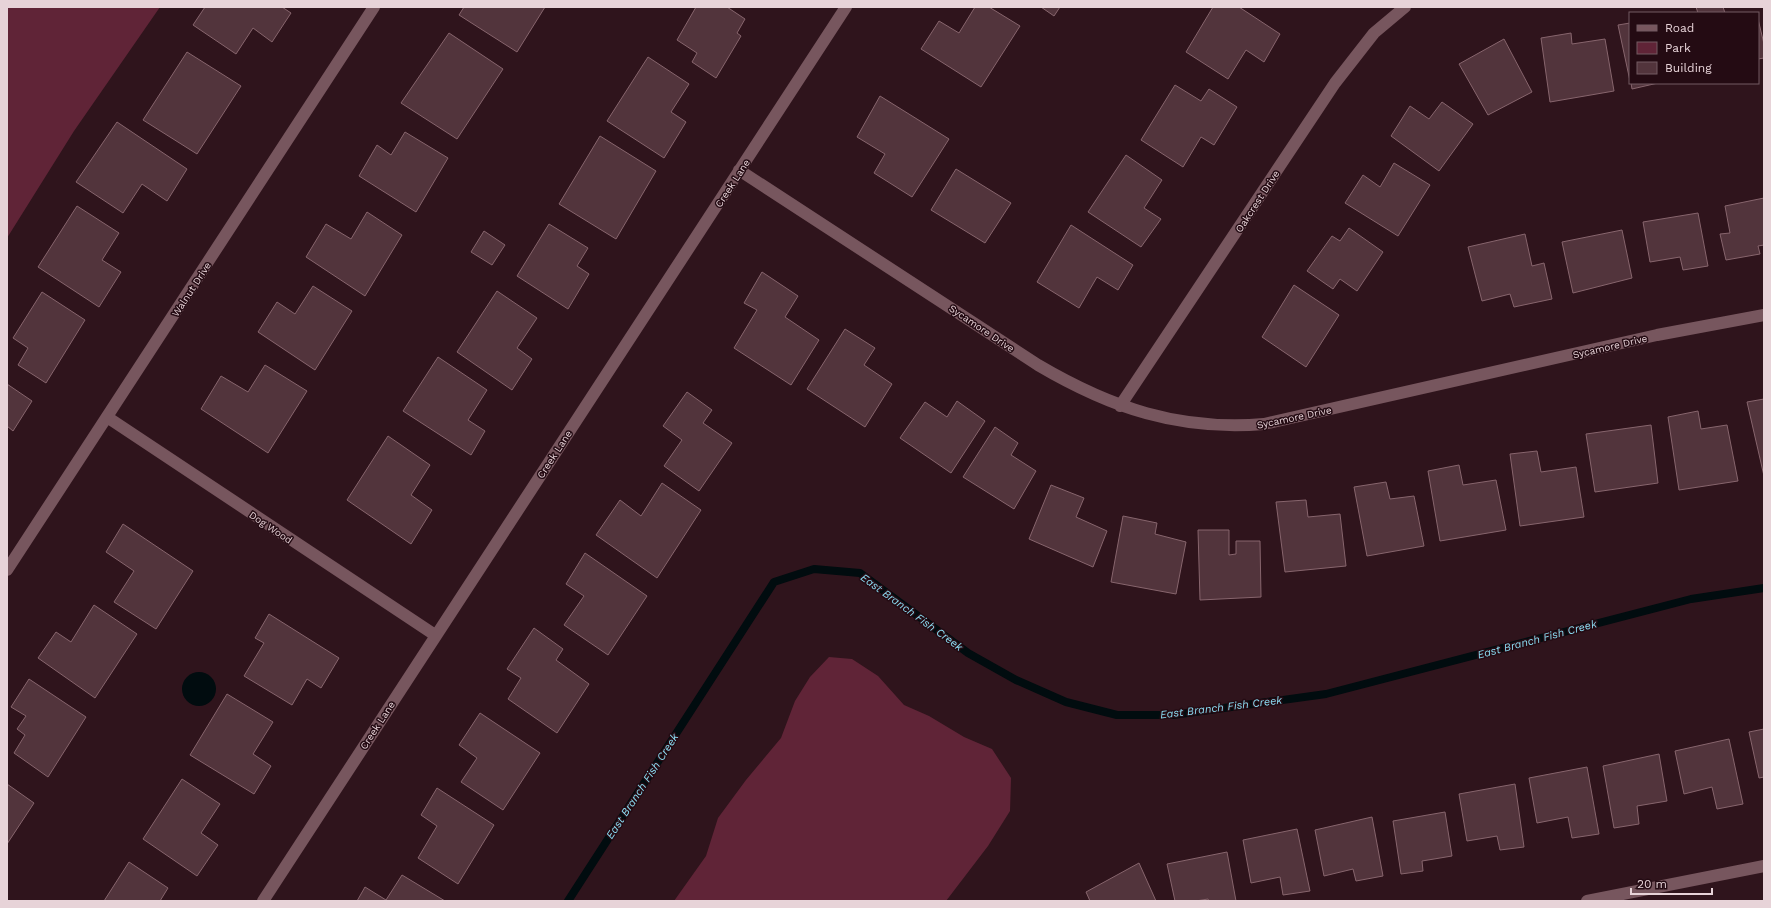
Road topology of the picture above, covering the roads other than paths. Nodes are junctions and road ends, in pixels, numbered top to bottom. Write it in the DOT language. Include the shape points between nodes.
graph roads {
  1 [pos="374,7"];
  2 [pos="846,7"];
  3 [pos="1405,7"];
  4 [pos="740,170"];
  5 [pos="1764,315"];
  6 [pos="1120,406"];
  7 [pos="107,417"];
  8 [pos="7,570"];
  9 [pos="435,636"];
  10 [pos="1764,866"];
  11 [pos="263,901"];
  12 [pos="1587,901"];
  1 -- 7 [label="street, Walnut Drive"];
  2 -- 4 [label="street, Creek Lane"];
  3 -- 6 [label="street, Oakcrest Drive" via="1374,33 1334,82"];
  4 -- 6 [label="street, Sycamore Drive" via="1038,365 1071,385"];
  4 -- 9 [label="street, Creek Lane"];
  5 -- 6 [label="street, Sycamore Drive" via="1657,335 1264,424 1235,426 1187,423"];
  7 -- 8 [label="street, Walnut Drive"];
  7 -- 9 [label="street, Dog Wood"];
  9 -- 11 [label="street, Creek Lane"];
  10 -- 12 [label="street"];
}
